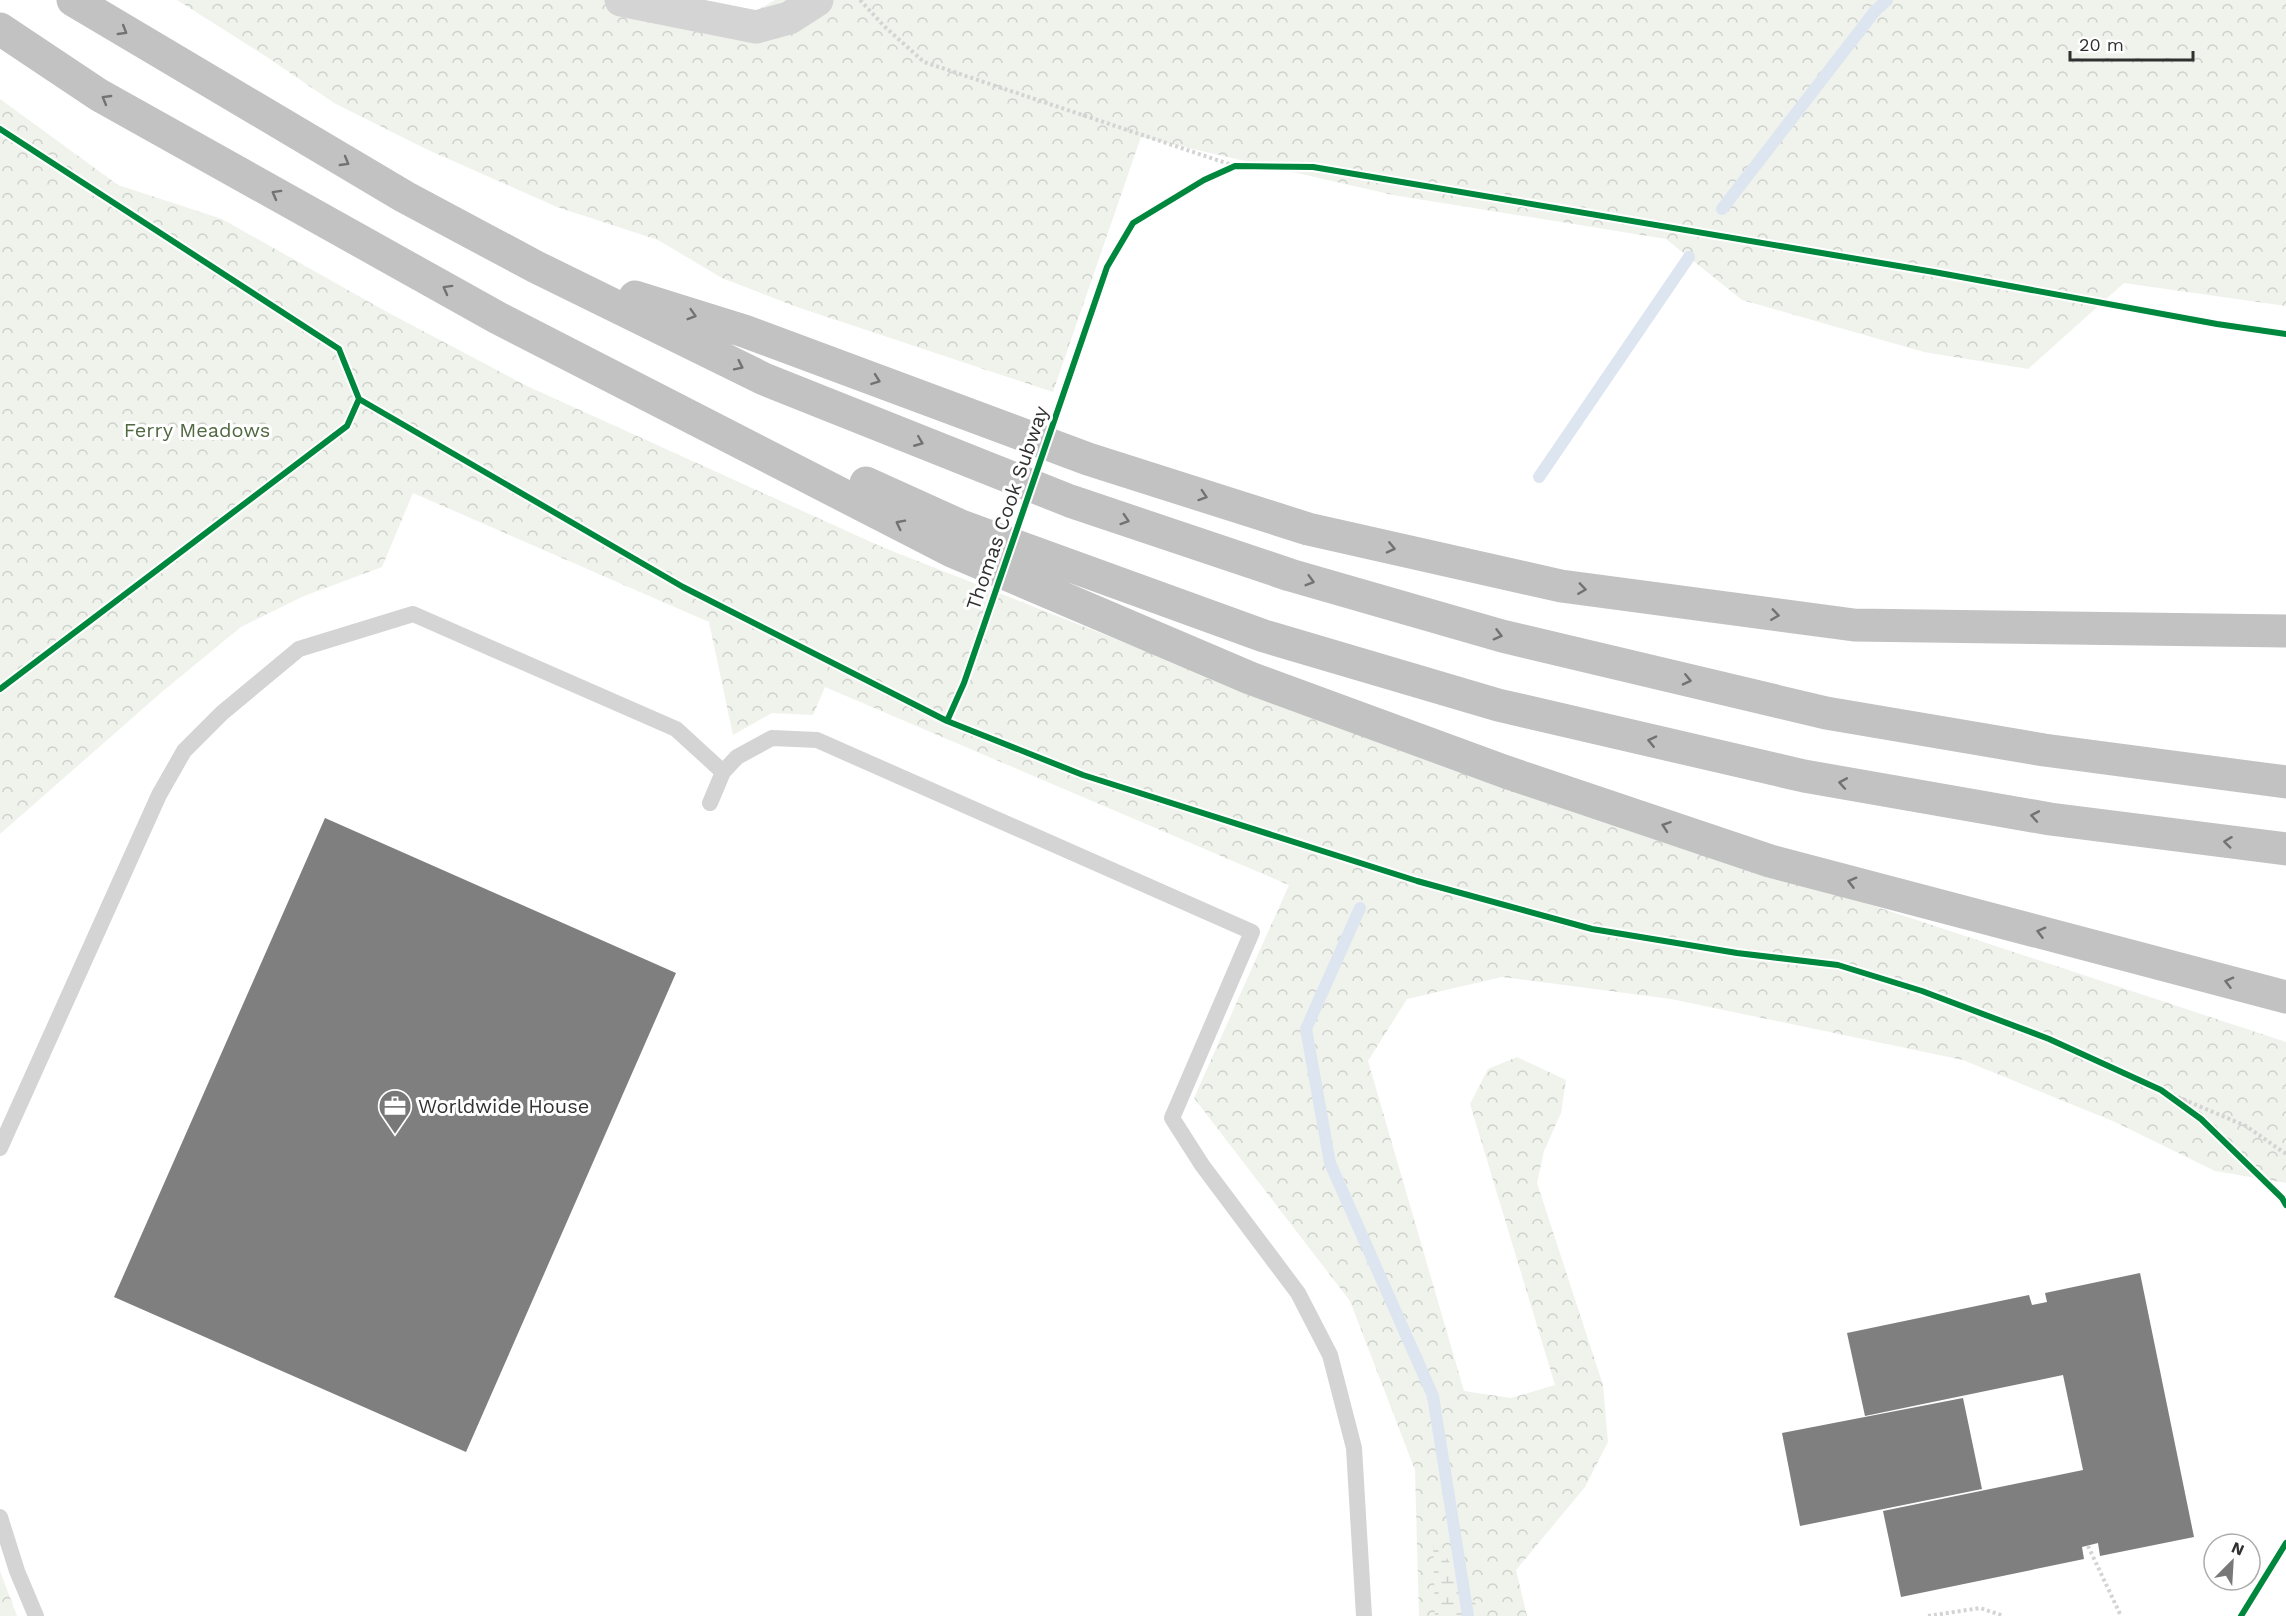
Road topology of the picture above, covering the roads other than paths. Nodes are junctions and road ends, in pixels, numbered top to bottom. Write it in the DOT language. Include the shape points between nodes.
graph roads {
  1 [pos="73,0"];
  2 [pos="621,0"];
  3 [pos="817,0"];
  4 [pos="0,29"];
  5 [pos="536,267"];
  6 [pos="498,318"];
  7 [pos="2286,631"];
  8 [pos="723,772"];
  9 [pos="2278,782"];
  10 [pos="710,803"];
  11 [pos="2286,849"];
  12 [pos="2286,997"];
  13 [pos="0,1149"];
  14 [pos="0,1517"];
  15 [pos="36,1616"];
  16 [pos="1364,1616"];
  1 -- 5 [label="highway, one-way" via="405,197"];
  2 -- 3 [label="street" via="756,27 789,18"];
  6 -- 4 [label="highway, one-way" via="99,95"];
  5 -- 7 [label="highway, one-way" via="744,331 1088,459 1308,529 1561,586 1854,625"];
  5 -- 9 [label="highway, one-way" via="765,379 1070,501 1290,575 1502,636 1826,713 2044,750"];
  11 -- 6 [label="highway, one-way" via="2050,819 1804,776 1498,705 1264,636 962,526"];
  12 -- 6 [label="highway, one-way" via="1770,861 1506,772 1250,678 952,551"];
  8 -- 10 [label="lane"];
  8 -- 13 [label="lane" via="676,729 412,614 299,649 222,713 184,751 159,795"];
  8 -- 16 [label="lane" via="737,757 772,738 817,740 1252,932 1172,1118 1202,1165 1298,1293 1330,1355 1354,1448"];
  14 -- 15 [label="lane"];
}
